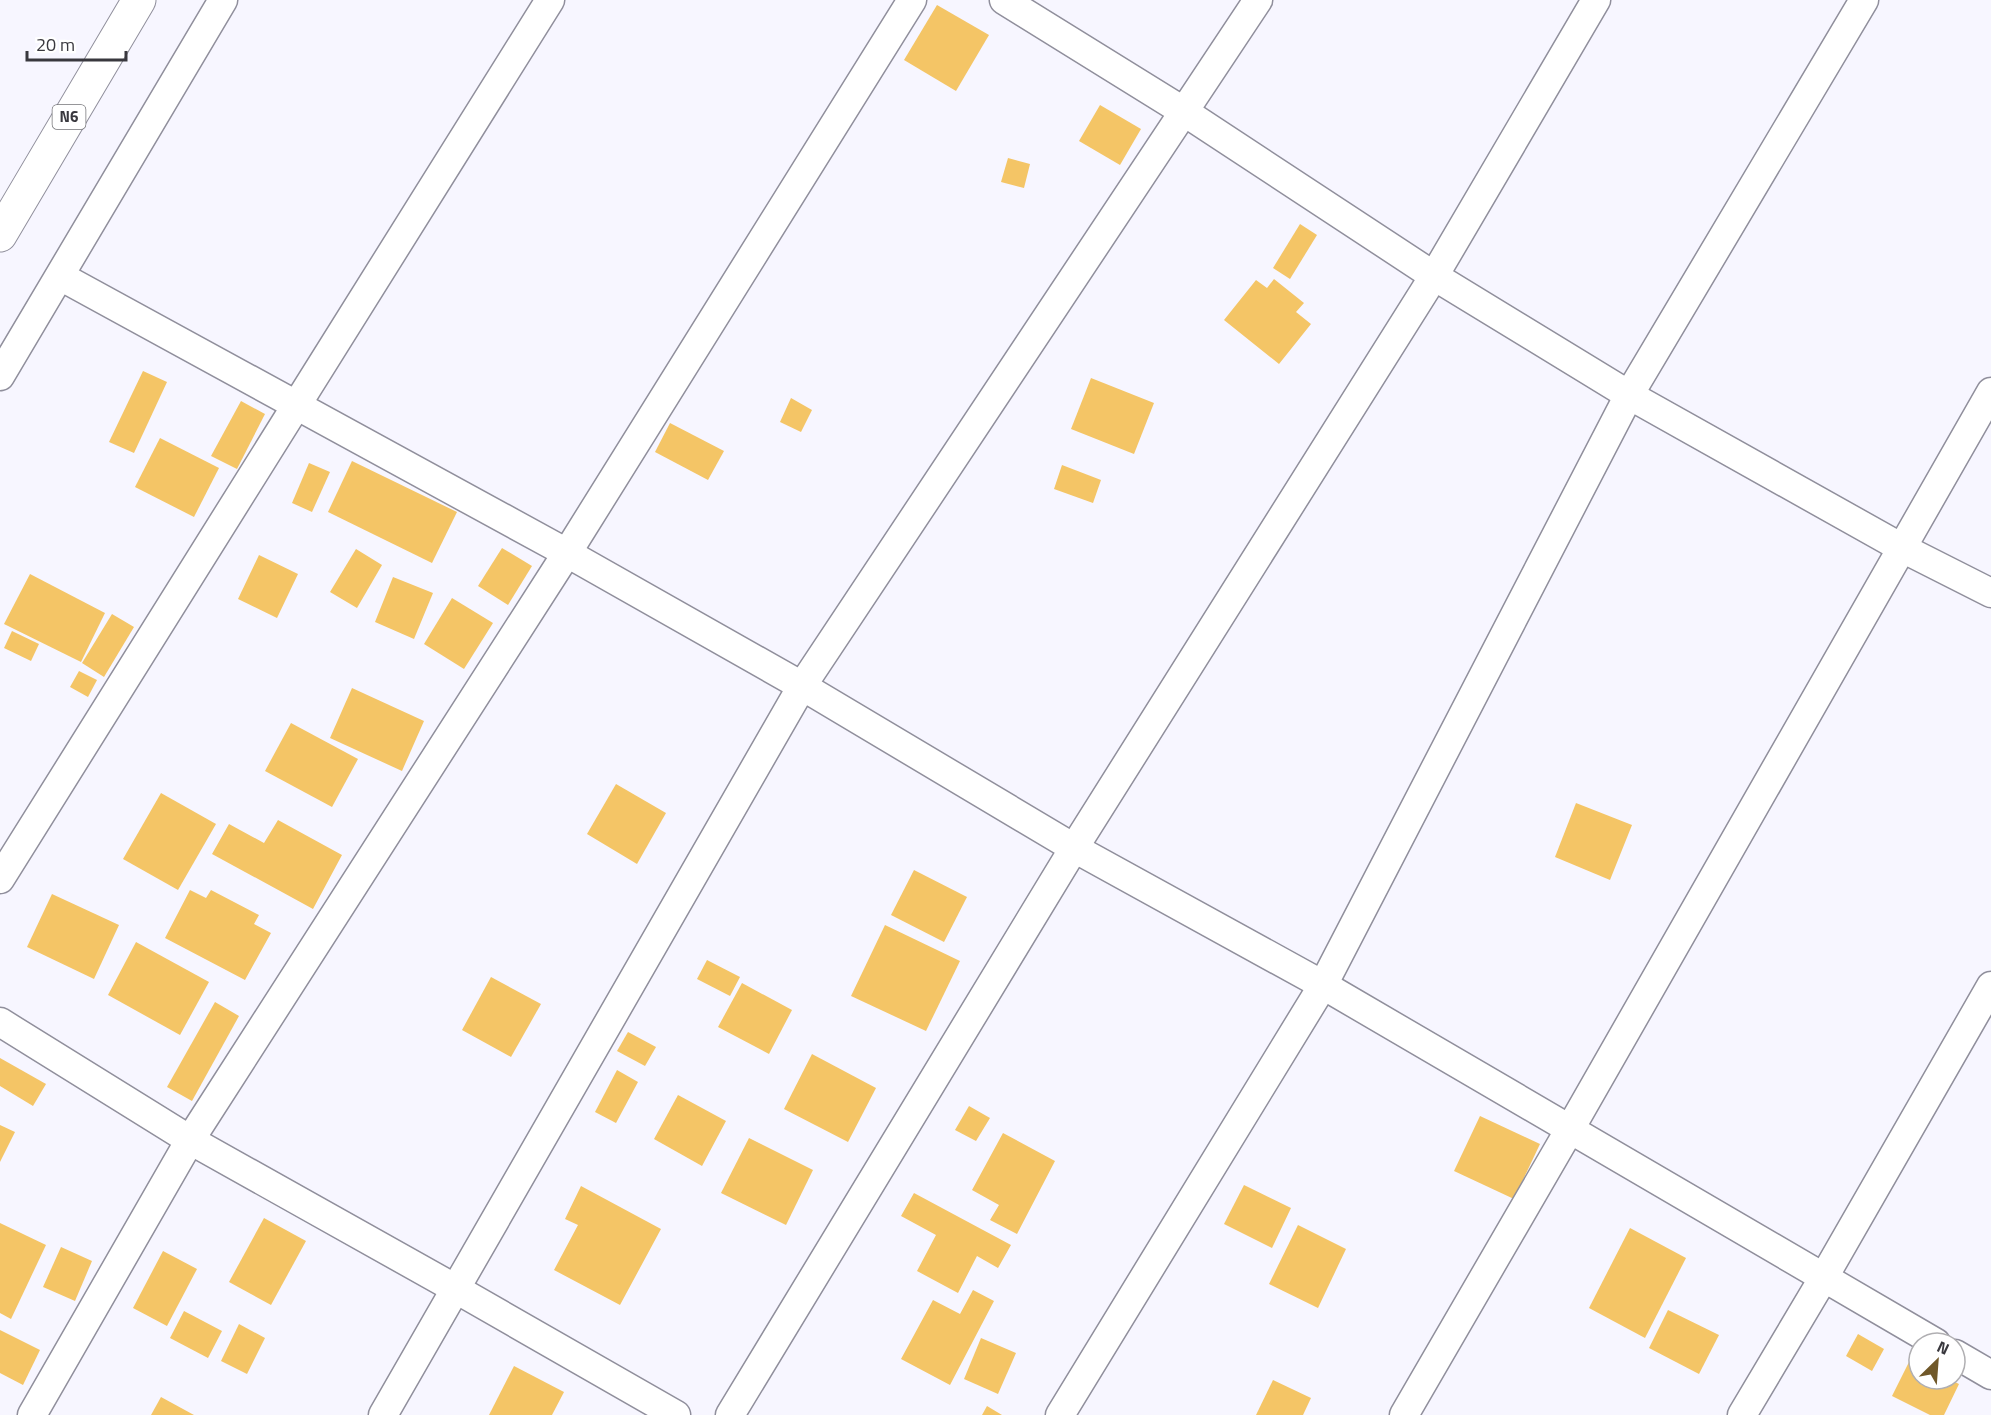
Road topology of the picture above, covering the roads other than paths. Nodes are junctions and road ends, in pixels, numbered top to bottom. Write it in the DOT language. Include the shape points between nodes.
graph roads {
  1 [pos="139,0"];
  2 [pos="223,0"];
  3 [pos="550,0"];
  4 [pos="912,0"];
  5 [pos="1004,0"];
  6 [pos="1258,0"];
  7 [pos="1596,0"];
  8 [pos="1864,0"];
  9 [pos="1183,111"];
  10 [pos="5,214"];
  11 [pos="60,276"];
  12 [pos="1434,276"];
  13 [pos="0,376"];
  14 [pos="1991,392"];
  15 [pos="1629,395"];
  16 [pos="297,405"];
  17 [pos="1902,548"];
  18 [pos="567,553"];
  19 [pos="1991,593"];
  20 [pos="802,686"];
  21 [pos="1074,848"];
  22 [pos="0,879"];
  23 [pos="1323,985"];
  24 [pos="1991,986"];
  25 [pos="0,1022"];
  26 [pos="1570,1129"];
  27 [pos="190,1140"];
  28 [pos="1824,1277"];
  29 [pos="456,1288"];
  30 [pos="1916,1331"];
  31 [pos="1967,1361"];
  32 [pos="1991,1375"];
  33 [pos="32,1415"];
  34 [pos="383,1415"];
  35 [pos="676,1415"];
  36 [pos="730,1415"];
  37 [pos="1060,1415"];
  38 [pos="1404,1415"];
  39 [pos="1742,1415"];
  1 -- 10 [label="highway, N6"];
  2 -- 11 [label="street"];
  3 -- 16 [label="street"];
  4 -- 18 [label="street"];
  5 -- 9 [label="street"];
  6 -- 9 [label="street"];
  7 -- 12 [label="street"];
  8 -- 15 [label="street"];
  9 -- 12 [label="street"];
  9 -- 20 [label="street"];
  11 -- 13 [label="street"];
  11 -- 16 [label="street"];
  12 -- 15 [label="street"];
  12 -- 21 [label="street"];
  14 -- 17 [label="street"];
  15 -- 17 [label="street"];
  15 -- 23 [label="street"];
  16 -- 18 [label="street"];
  16 -- 22 [label="street"];
  17 -- 19 [label="street"];
  17 -- 26 [label="street"];
  18 -- 20 [label="street"];
  18 -- 27 [label="street"];
  20 -- 21 [label="street"];
  20 -- 29 [label="street"];
  21 -- 23 [label="street"];
  21 -- 36 [label="street"];
  23 -- 26 [label="street"];
  23 -- 37 [label="street"];
  24 -- 28 [label="street"];
  25 -- 27 [label="street"];
  26 -- 28 [label="street"];
  26 -- 38 [label="street"];
  27 -- 29 [label="street"];
  27 -- 33 [label="street"];
  28 -- 30 [label="street"];
  28 -- 39 [label="street"];
  29 -- 34 [label="street"];
  29 -- 35 [label="street"];
  31 -- 32 [label="street"];
}
